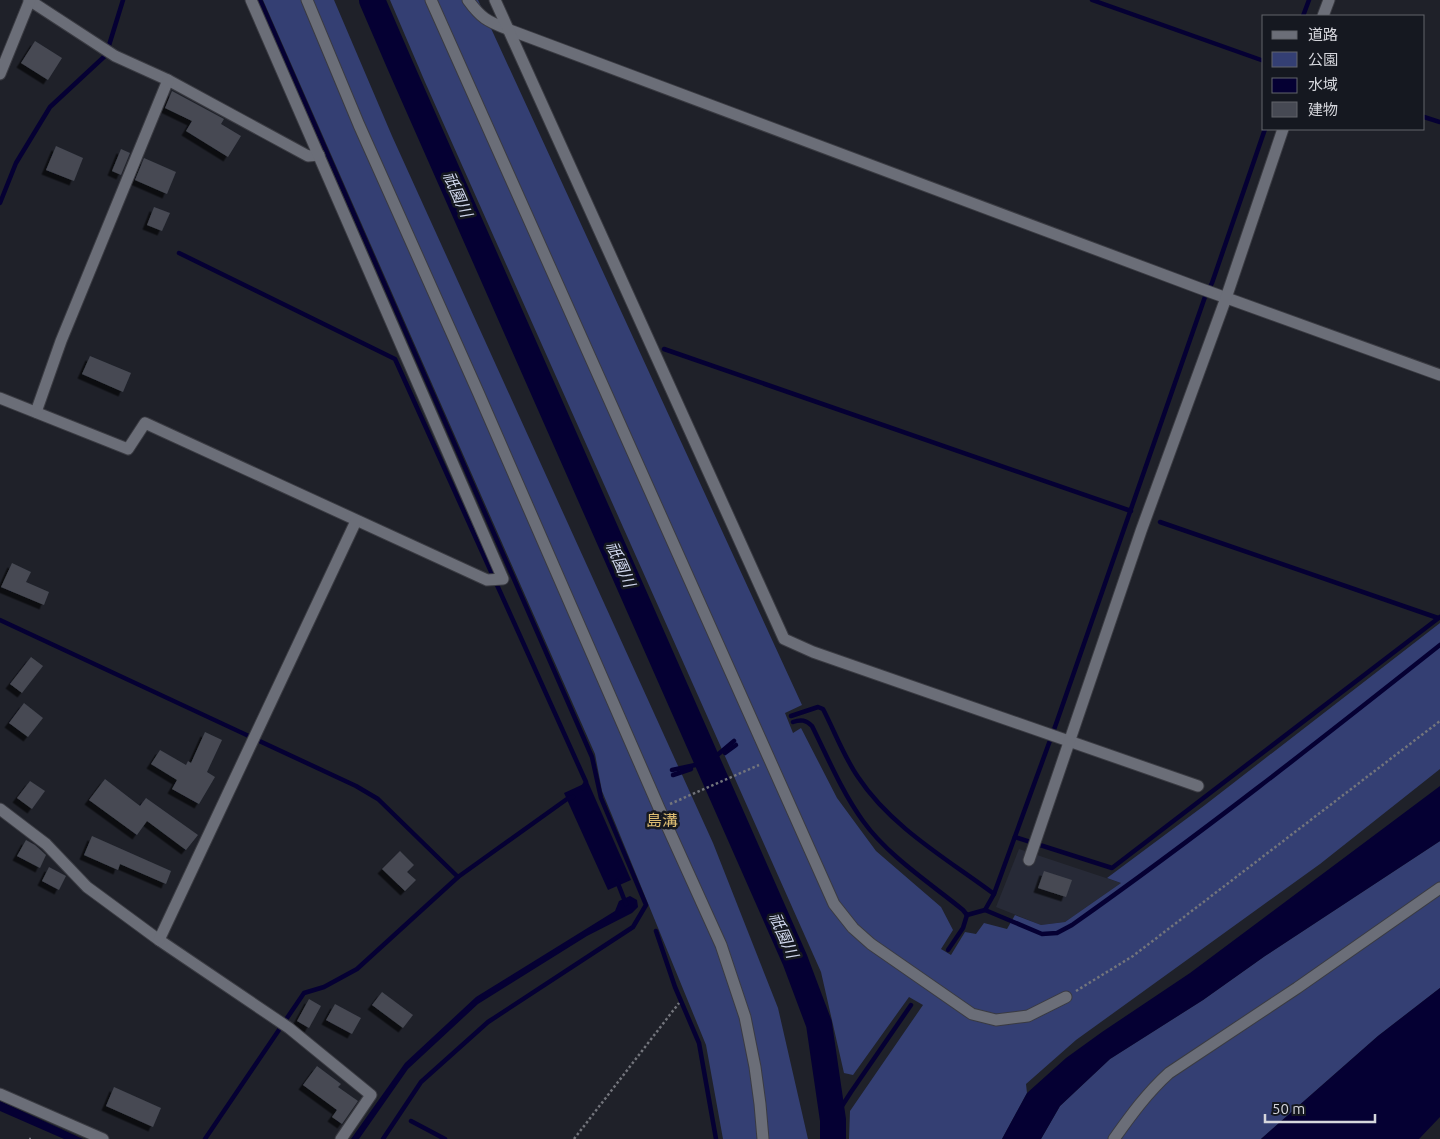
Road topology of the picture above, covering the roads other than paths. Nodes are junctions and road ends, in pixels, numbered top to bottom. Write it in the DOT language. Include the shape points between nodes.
graph roads {
  1 [pos="30,0"];
  2 [pos="251,0"];
  3 [pos="306,0"];
  4 [pos="430,0"];
  5 [pos="468,0"];
  6 [pos="494,0"];
  7 [pos="1329,0"];
  8 [pos="1323,15"];
  9 [pos="508,29"];
  10 [pos="0,74"];
  11 [pos="168,80"];
  12 [pos="1283,130"];
  13 [pos="319,155"];
  14 [pos="1226,298"];
  15 [pos="1440,376"];
  16 [pos="0,398"];
  17 [pos="36,412"];
  18 [pos="356,521"];
  19 [pos="1069,740"];
  20 [pos="1198,786"];
  21 [pos="0,809"];
  22 [pos="1029,860"];
  23 [pos="1440,888"];
  24 [pos="159,940"];
  25 [pos="1066,997"];
  26 [pos="0,1094"];
  27 [pos="103,1139"];
  28 [pos="341,1139"];
  29 [pos="762,1139"];
  30 [pos="1114,1139"];
  1 -- 10 [label="street"];
  1 -- 11 [label="street" via="100,48"];
  2 -- 13 [label="street"];
  3 -- 29 [label="street" via="358,125 721,945 745,1017 756,1076"];
  4 -- 25 [label="street" via="834,904 871,944 972,1014 996,1020 1028,1016"];
  5 -- 9 [label="street" via="478,14"];
  6 -- 9 [label="street"];
  7 -- 8 [label="street"];
  9 -- 14 [label="street"];
  9 -- 19 [label="street" via="784,639 813,652"];
  11 -- 13 [label="street" via="308,156"];
  11 -- 17 [label="street" via="61,342"];
  12 -- 14 [label="street"];
  13 -- 18 [label="street" via="503,579 487,580"];
  14 -- 15 [label="street"];
  14 -- 19 [label="street"];
  16 -- 17 [label="street"];
  17 -- 18 [label="street" via="128,449 145,423"];
  18 -- 24 [label="street"];
  19 -- 20 [label="street"];
  19 -- 22 [label="street"];
  21 -- 24 [label="street" via="46,844 87,888"];
  23 -- 30 [label="street" via="1169,1073 1154,1086"];
  24 -- 28 [label="street" via="289,1028 371,1096"];
  26 -- 27 [label="street"];
}
